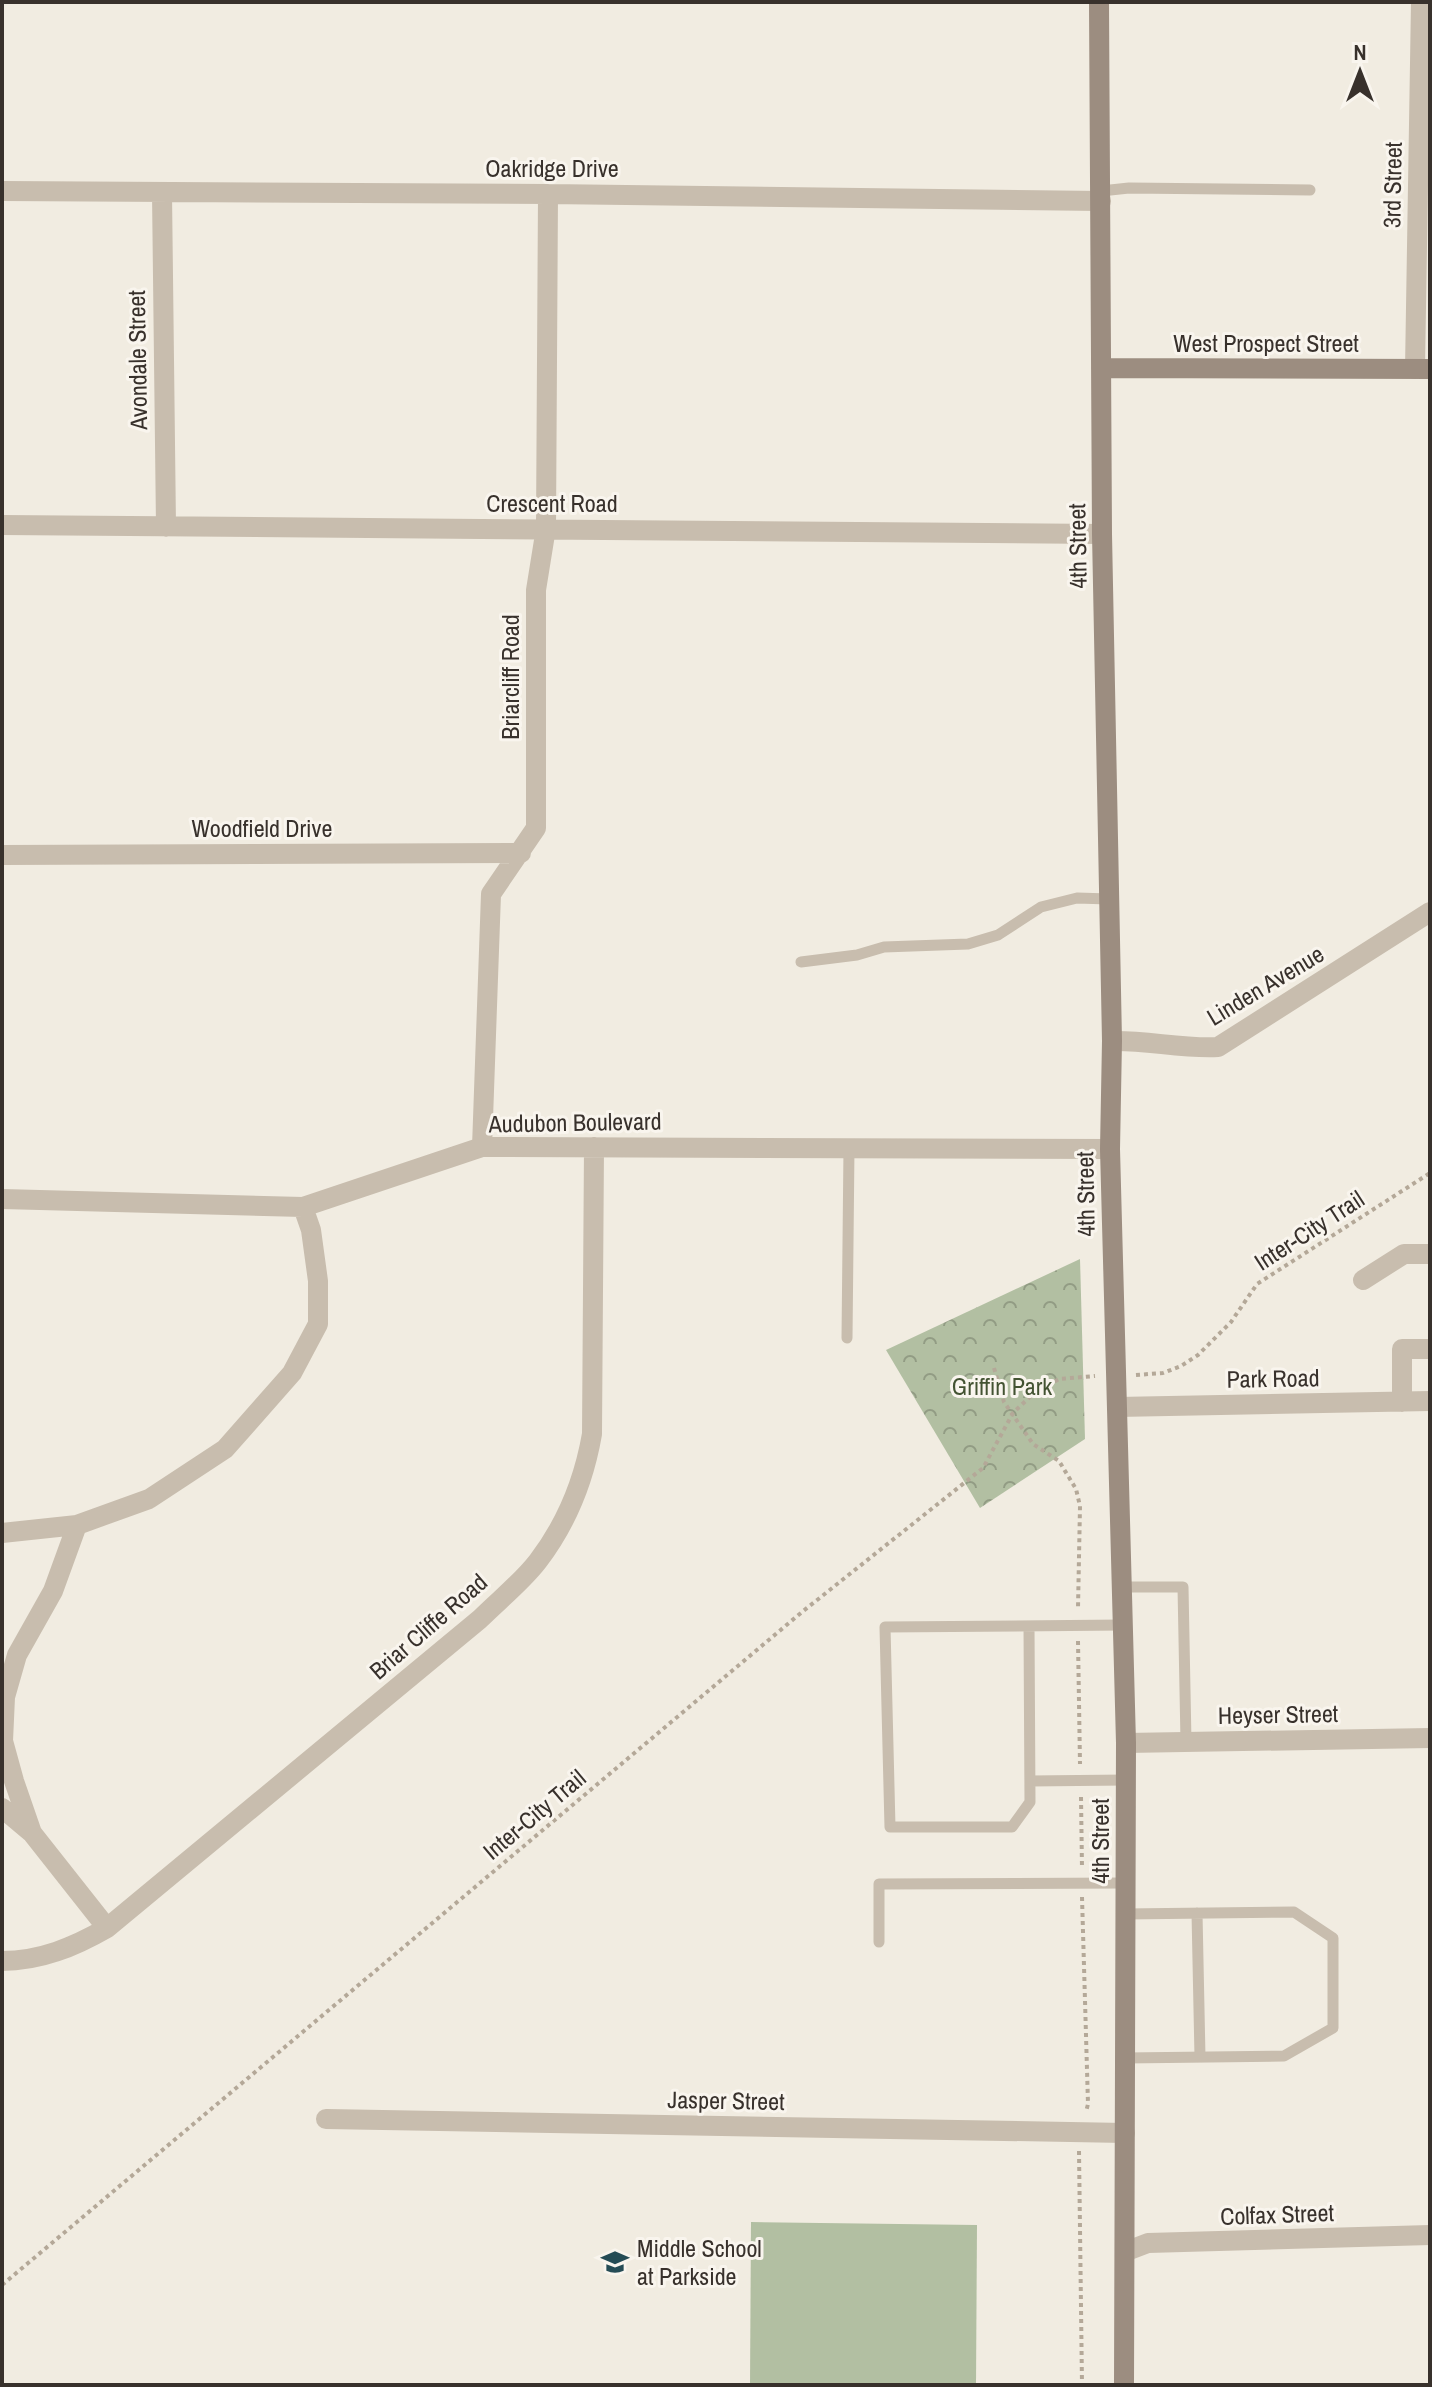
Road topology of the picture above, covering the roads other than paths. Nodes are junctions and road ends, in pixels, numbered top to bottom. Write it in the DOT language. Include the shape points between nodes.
graph roads {
  1 [pos="1099,2"];
  2 [pos="1421,2"];
  3 [pos="1310,190"];
  4 [pos="2,191"];
  5 [pos="162,193"];
  6 [pos="548,194"];
  7 [pos="1101,196"];
  8 [pos="1101,368"];
  9 [pos="1422,369"];
  10 [pos="2,525"];
  11 [pos="166,527"];
  12 [pos="546,528"];
  13 [pos="1102,534"];
  14 [pos="521,853"];
  15 [pos="2,855"];
  16 [pos="1109,899"];
  17 [pos="1430,912"];
  18 [pos="801,962"];
  19 [pos="1112,1041"];
  20 [pos="482,1147"];
  21 [pos="594,1147"];
  22 [pos="849,1148"];
  23 [pos="1110,1149"];
  24 [pos="2,1199"];
  25 [pos="303,1207"];
  26 [pos="1430,1254"];
  27 [pos="1363,1280"];
  28 [pos="847,1338"];
  29 [pos="1430,1349"];
  30 [pos="1430,1401"];
  31 [pos="1402,1402"];
  32 [pos="1117,1407"];
  33 [pos="77,1525"];
  34 [pos="2,1533"];
  35 [pos="1122,1587"];
  36 [pos="1123,1625"];
  37 [pos="1029,1626"];
  38 [pos="1430,1738"];
  39 [pos="1186,1742"];
  40 [pos="1126,1743"];
  41 [pos="1126,1780"];
  42 [pos="1030,1781"];
  43 [pos="2,1808"];
  44 [pos="32,1833"];
  45 [pos="1126,1883"];
  46 [pos="1197,1913"];
  47 [pos="1125,1914"];
  48 [pos="107,1928"];
  49 [pos="879,1942"];
  50 [pos="2,1961"];
  51 [pos="1200,2057"];
  52 [pos="1125,2058"];
  53 [pos="326,2119"];
  54 [pos="1125,2133"];
  55 [pos="1430,2235"];
  56 [pos="1127,2251"];
  57 [pos="1124,2385"];
  1 -- 7 [label="street, 4th Street"];
  2 -- 9 [label="street, 3rd Street"];
  3 -- 7 [label="lane" via="1129,188"];
  4 -- 5 [label="street, Oakridge Drive"];
  5 -- 6 [label="street, Oakridge Drive"];
  5 -- 11 [label="street, Avondale Street"];
  6 -- 7 [label="street, Oakridge Drive"];
  6 -- 12 [label="street, Briarcliff Road"];
  7 -- 8 [label="street, 4th Street"];
  8 -- 9 [label="street, West Prospect Street"];
  8 -- 13 [label="street, 4th Street"];
  10 -- 11 [label="street, Crescent Road"];
  11 -- 12 [label="street, Crescent Road"];
  12 -- 13 [label="street, Crescent Road"];
  12 -- 14 [label="street, Briarcliff Road" via="536,590 536,828"];
  13 -- 16 [label="street, 4th Street"];
  14 -- 15 [label="street, Woodfield Drive"];
  14 -- 20 [label="street, Briarcliff Road" via="491,894"];
  16 -- 18 [label="lane" via="1077,898 1041,907 998,935 968,944 884,947"];
  16 -- 19 [label="street, 4th Street"];
  17 -- 19 [label="street, Linden Avenue" via="1218,1047"];
  19 -- 23 [label="street, 4th Street"];
  20 -- 21 [label="street, Audubon Boulevard"];
  20 -- 25 [label="street, Audubon Boulevard"];
  21 -- 22 [label="street, Audubon Boulevard"];
  21 -- 48 [label="street, Briar Cliffe Road" via="592,1434 570,1509 554,1538 480,1619"];
  22 -- 23 [label="street, Audubon Boulevard"];
  22 -- 28 [label="lane"];
  23 -- 32 [label="street, 4th Street"];
  24 -- 25 [label="street, Audubon Boulevard"];
  25 -- 33 [label="street" via="318,1281 318,1324 292,1373 225,1449 149,1499"];
  26 -- 27 [label="street" via="1404,1254"];
  29 -- 31 [label="street" via="1402,1349"];
  30 -- 31 [label="street, Park Road"];
  31 -- 32 [label="street, Park Road"];
  32 -- 35 [label="street, 4th Street"];
  33 -- 34 [label="street"];
  33 -- 44 [label="street" via="53,1591 17,1655 5,1697 3,1741"];
  35 -- 36 [label="street, 4th Street"];
  35 -- 39 [label="lane" via="1183,1587"];
  36 -- 37 [label="lane"];
  36 -- 40 [label="street, 4th Street"];
  37 -- 42 [label="lane"];
  37 -- 42 [label="lane" via="885,1627 890,1827 1012,1827 1030,1802"];
  38 -- 39 [label="street, Heyser Street"];
  39 -- 40 [label="street, Heyser Street"];
  40 -- 41 [label="street, 4th Street"];
  41 -- 42 [label="lane"];
  41 -- 45 [label="street, 4th Street"];
  43 -- 44 [label="street"];
  44 -- 48 [label="street"];
  45 -- 47 [label="street, 4th Street"];
  45 -- 49 [label="lane" via="879,1884"];
  46 -- 47 [label="lane"];
  46 -- 51 [label="lane"];
  46 -- 51 [label="lane" via="1294,1912 1333,1938 1333,2028 1284,2056"];
  47 -- 52 [label="street, 4th Street"];
  48 -- 50 [label="street, Briar Cliffe Road" via="45,1956"];
  51 -- 52 [label="lane"];
  52 -- 54 [label="street, 4th Street"];
  53 -- 54 [label="street, Jasper Street"];
  54 -- 56 [label="street, 4th Street"];
  55 -- 56 [label="street, Colfax Street" via="1148,2243"];
  56 -- 57 [label="street, 4th Street"];
}
